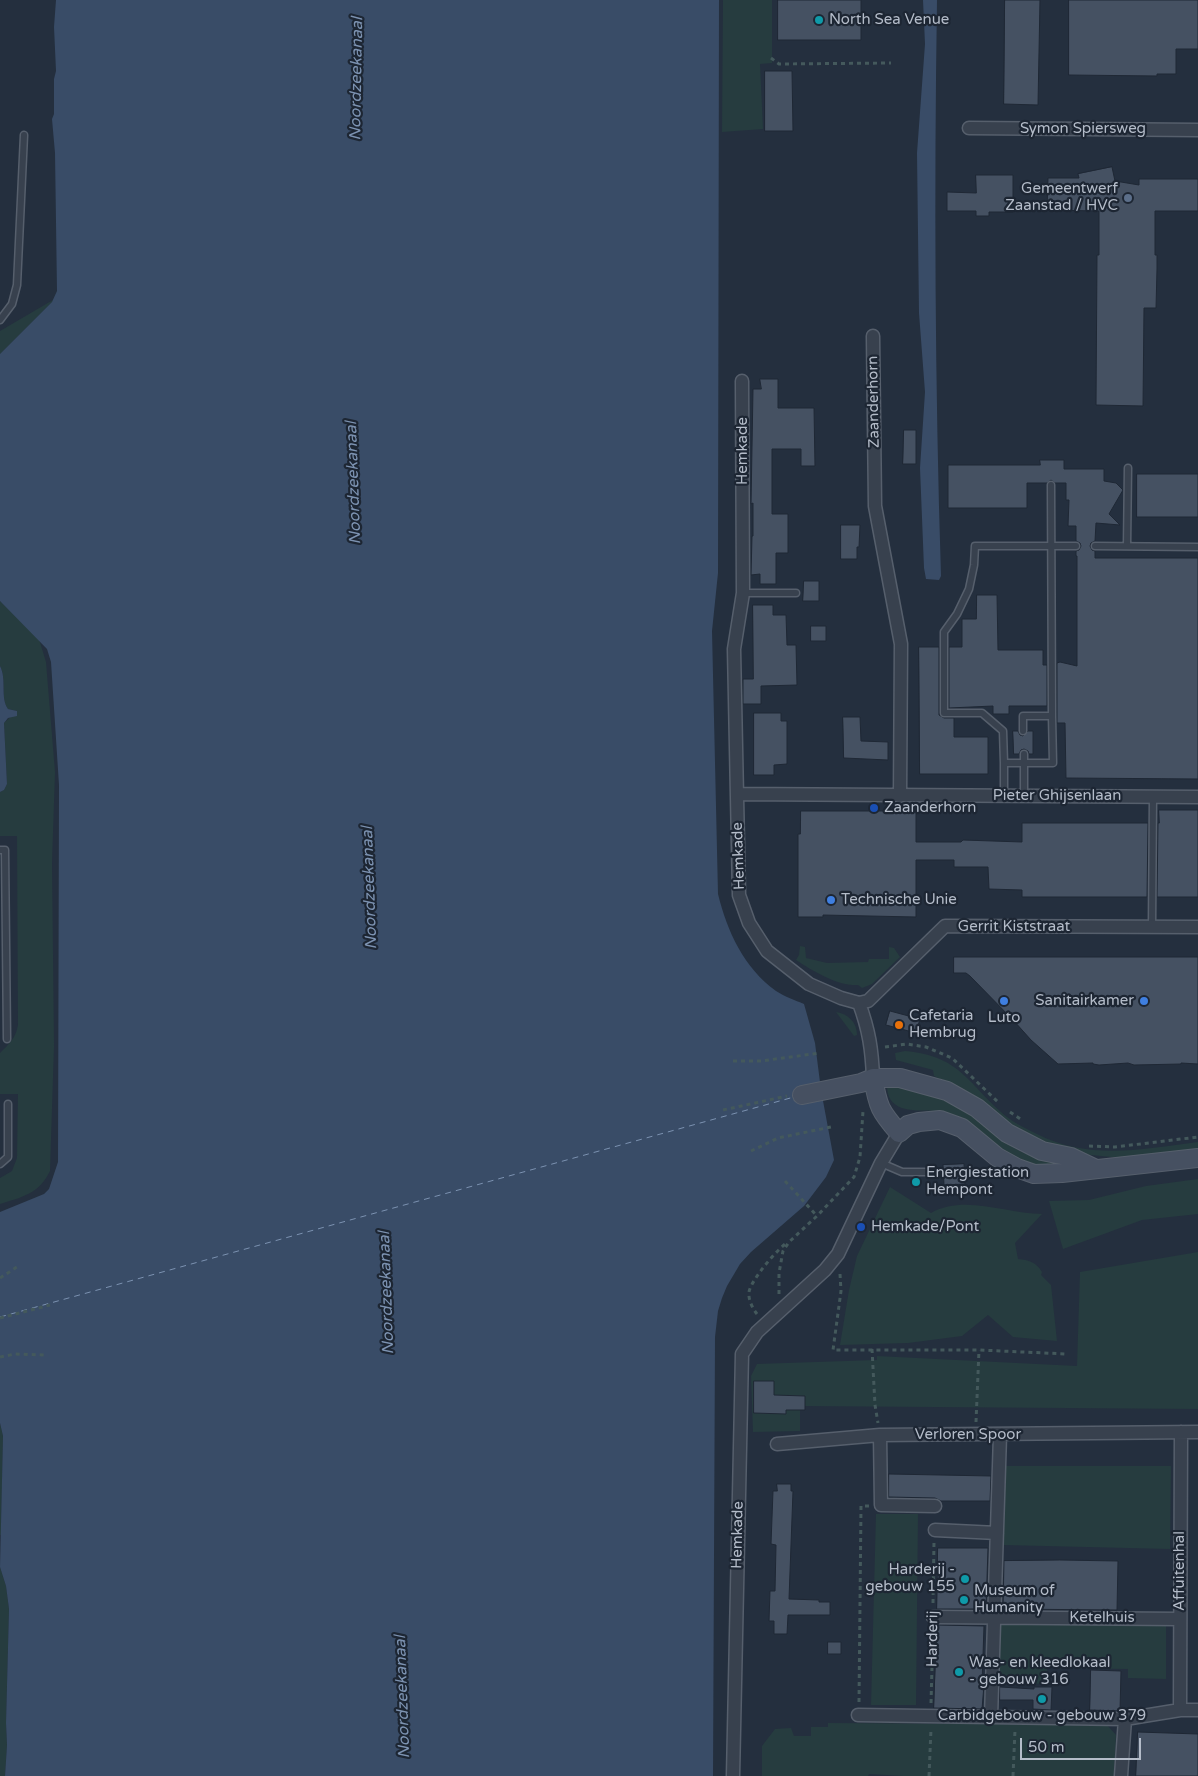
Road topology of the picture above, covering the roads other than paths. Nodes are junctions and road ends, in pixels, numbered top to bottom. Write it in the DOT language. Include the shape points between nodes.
graph roads {
  1 [pos="969,128"];
  2 [pos="1198,130"];
  3 [pos="24,135"];
  4 [pos="0,320"];
  5 [pos="873,336"];
  6 [pos="742,381"];
  7 [pos="1128,468"];
  8 [pos="1052,485"];
  9 [pos="1051,546"];
  10 [pos="1076,546"];
  11 [pos="1095,546"];
  12 [pos="1127,546"];
  13 [pos="1198,547"];
  14 [pos="743,593"];
  15 [pos="796,594"];
  16 [pos="1052,716"];
  17 [pos="1024,731"];
  18 [pos="1024,754"];
  19 [pos="1004,763"];
  20 [pos="1024,763"];
  21 [pos="737,794"];
  22 [pos="900,796"];
  23 [pos="1004,796"];
  24 [pos="1024,796"];
  25 [pos="1154,797"];
  26 [pos="1198,797"];
  27 [pos="0,850"];
  28 [pos="1152,927"];
  29 [pos="1198,927"];
  30 [pos="860,1003"];
  31 [pos="7,1039"];
  32 [pos="867,1081"];
  33 [pos="799,1094"];
  34 [pos="8,1104"];
  35 [pos="899,1133"];
  36 [pos="1198,1158"];
  37 [pos="0,1164"];
  38 [pos="881,1164"];
  39 [pos="1096,1170"];
  40 [pos="934,1172"];
  41 [pos="1181,1432"];
  42 [pos="1198,1432"];
  43 [pos="880,1435"];
  44 [pos="1000,1435"];
  45 [pos="777,1444"];
  46 [pos="935,1506"];
  47 [pos="934,1530"];
  48 [pos="997,1533"];
  49 [pos="933,1617"];
  50 [pos="994,1618"];
  51 [pos="1180,1619"];
  52 [pos="1180,1710"];
  53 [pos="1198,1710"];
  54 [pos="858,1715"];
  55 [pos="991,1717"];
  56 [pos="1124,1719"];
  57 [pos="733,1776"];
  58 [pos="1121,1776"];
  1 -- 2 [label="street, Symon Spiersweg"];
  3 -- 4 [label="lane" via="17,285 12,304"];
  5 -- 22 [label="street, Zaanderhorn" via="875,506 901,644"];
  6 -- 14 [label="street, Hemkade"];
  7 -- 12 [label="lane"];
  8 -- 9 [label="lane"];
  9 -- 10 [label="lane"];
  9 -- 16 [label="lane"];
  9 -- 19 [label="lane" via="976,546 969,589 944,632 944,713 982,713 1003,731"];
  11 -- 12 [label="lane"];
  12 -- 13 [label="lane"];
  14 -- 15 [label="lane"];
  14 -- 21 [label="street, Hemkade" via="734,649"];
  16 -- 17 [label="lane" via="1024,716"];
  16 -- 20 [label="lane" via="1053,763"];
  18 -- 20 [label="lane"];
  19 -- 20 [label="lane"];
  19 -- 23 [label="lane"];
  20 -- 24 [label="lane"];
  21 -- 22 [label="street, Pieter Ghijsenlaan"];
  21 -- 30 [label="street, Hemkade" via="740,895 749,923 767,951 809,984"];
  22 -- 23 [label="street, Pieter Ghijsenlaan"];
  23 -- 24 [label="street, Pieter Ghijsenlaan"];
  24 -- 25 [label="street, Pieter Ghijsenlaan"];
  25 -- 26 [label="street, Pieter Ghijsenlaan"];
  25 -- 28 [label="lane"];
  27 -- 31 [label="lane" via="5,850"];
  28 -- 29 [label="street, Gerrit Kiststraat"];
  28 -- 30 [label="street, Gerrit Kiststraat" via="945,926 868,1000"];
  30 -- 32 [label="street" via="872,1050"];
  32 -- 33 [label="main road"];
  32 -- 35 [label="main road" via="884,1116"];
  32 -- 39 [label="main road" via="900,1078 947,1091 977,1108 1007,1133 1042,1151 1071,1157"];
  34 -- 37 [label="lane" via="8,1157"];
  35 -- 38 [label="street, Hemkade"];
  35 -- 39 [label="main road" via="908,1125 940,1120 962,1128 997,1156 1034,1174"];
  36 -- 39 [label="main road"];
  38 -- 40 [label="lane" via="902,1172"];
  38 -- 57 [label="street, Hemkade" via="838,1254 825,1270 757,1332 742,1354"];
  41 -- 42 [label="street, Verloren Spoor"];
  41 -- 44 [label="street, Verloren Spoor"];
  41 -- 51 [label="street, Affuitenhal"];
  43 -- 44 [label="street, Verloren Spoor"];
  43 -- 45 [label="street, Verloren Spoor"];
  43 -- 46 [label="street" via="881,1505"];
  44 -- 48 [label="street"];
  47 -- 48 [label="street"];
  48 -- 50 [label="street"];
  49 -- 50 [label="street, Ketelhuis"];
  50 -- 51 [label="street, Ketelhuis"];
  50 -- 55 [label="street"];
  51 -- 52 [label="street, Affuitenhal"];
  52 -- 53 [label="street"];
  52 -- 56 [label="street"];
  54 -- 55 [label="street"];
  55 -- 56 [label="street"];
  56 -- 58 [label="street"];
}
